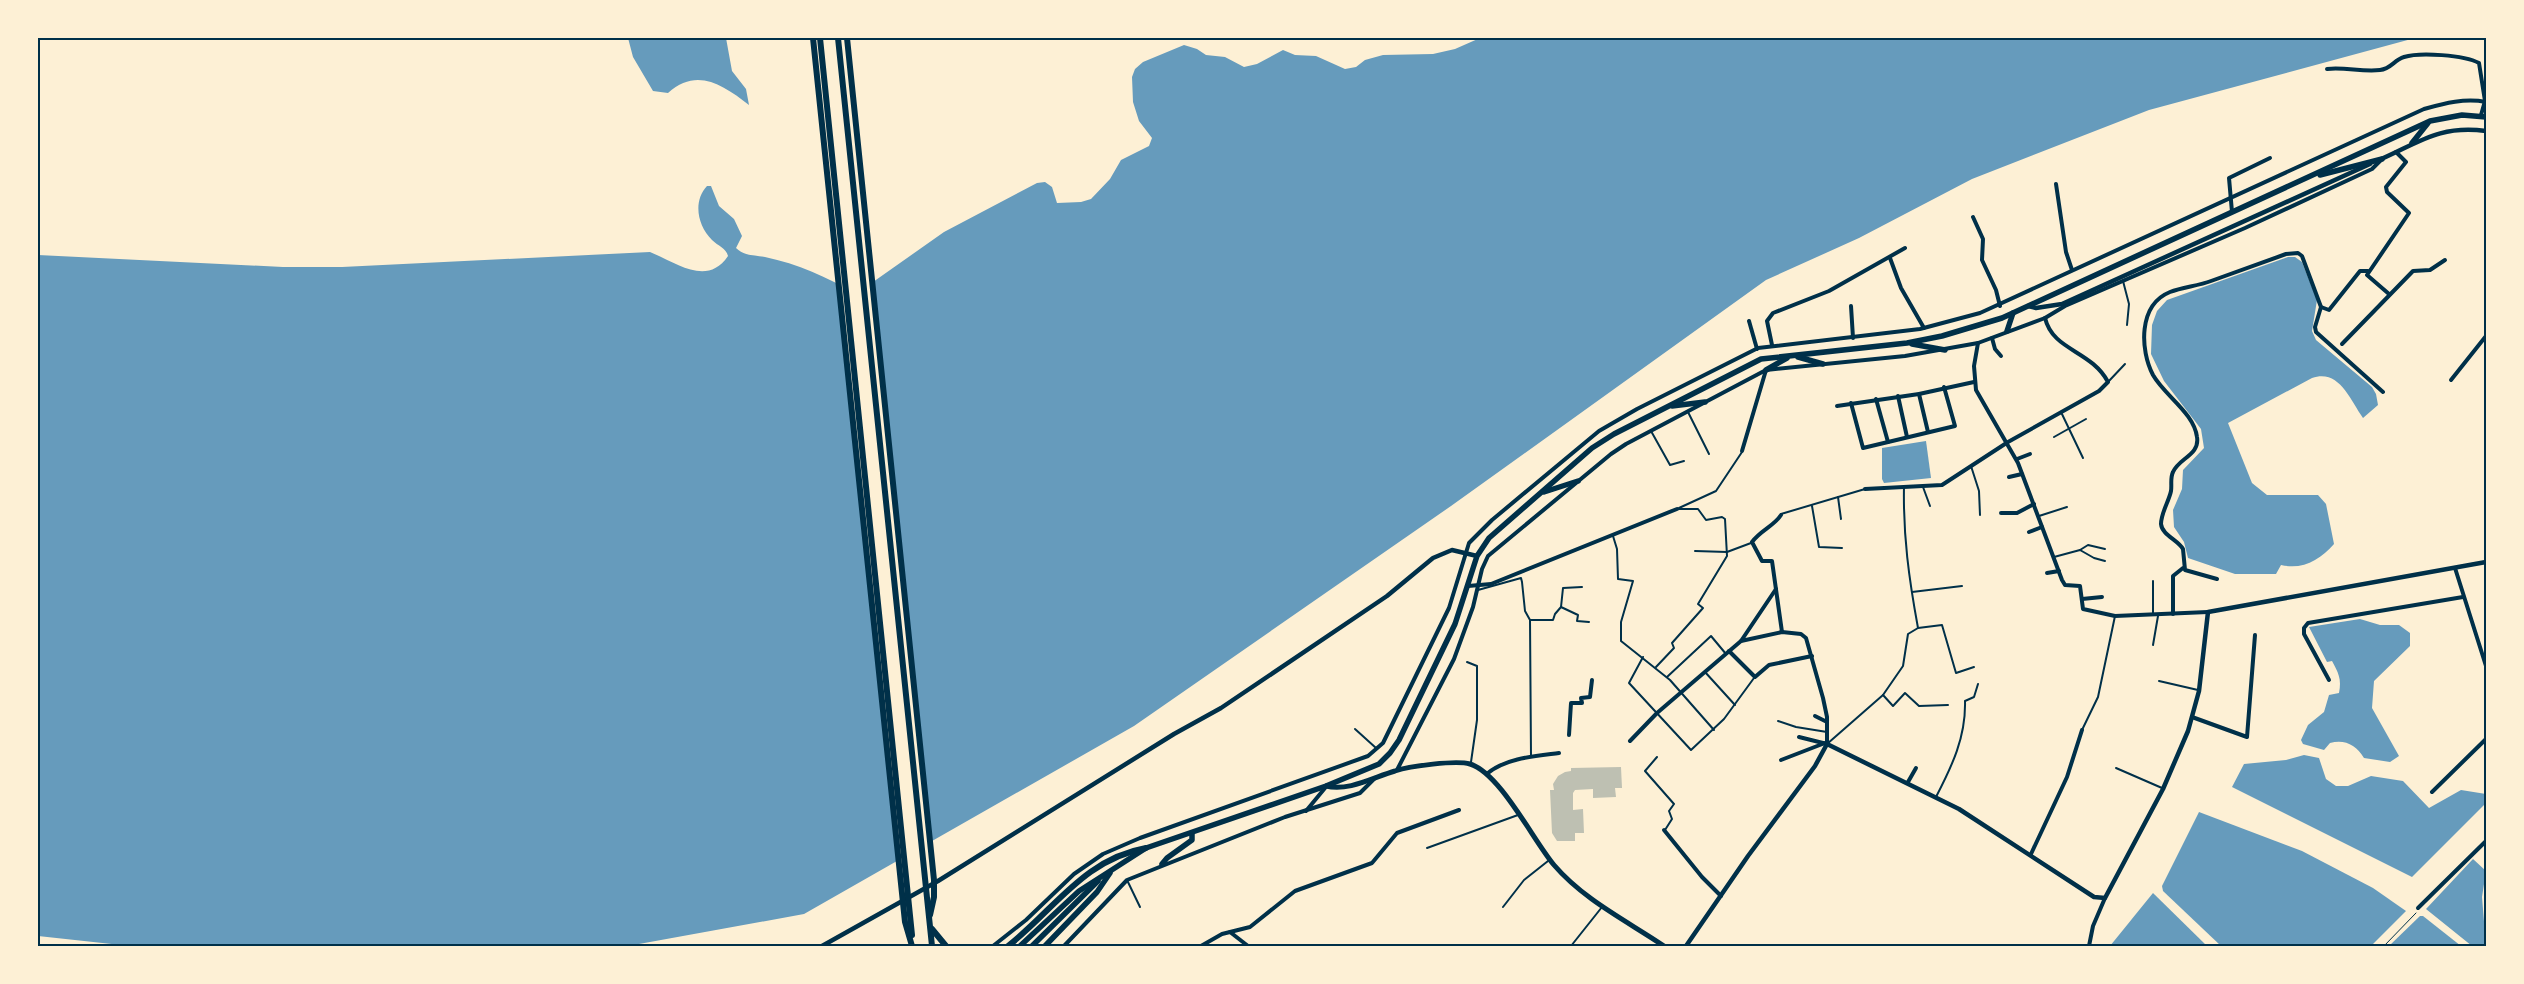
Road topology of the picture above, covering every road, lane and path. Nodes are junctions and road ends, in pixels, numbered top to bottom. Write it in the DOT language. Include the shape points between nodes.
graph roads {
  1 [pos="813,38"];
  2 [pos="820,38"];
  3 [pos="838,38"];
  4 [pos="847,38"];
  5 [pos="2327,69"];
  6 [pos="2486,102"];
  7 [pos="2484,116"];
  8 [pos="2430,121"];
  9 [pos="2486,131"];
  10 [pos="2412,143"];
  11 [pos="2396,152"];
  12 [pos="2270,158"];
  13 [pos="2382,159"];
  14 [pos="2308,177"];
  15 [pos="2056,184"];
  16 [pos="2230,200"];
  17 [pos="2232,212"];
  18 [pos="1973,217"];
  19 [pos="1905,248"];
  20 [pos="1890,258"];
  21 [pos="2445,260"];
  22 [pos="2072,270"];
  23 [pos="2368,271"];
  24 [pos="2123,281"];
  25 [pos="2389,294"];
  26 [pos="2063,305"];
  27 [pos="1851,306"];
  28 [pos="2000,306"];
  29 [pos="2027,306"];
  30 [pos="2321,307"];
  31 [pos="2013,313"];
  32 [pos="2045,318"];
  33 [pos="1749,321"];
  34 [pos="2127,325"];
  35 [pos="1924,328"];
  36 [pos="2008,331"];
  37 [pos="2486,336"];
  38 [pos="1853,338"];
  39 [pos="1992,338"];
  40 [pos="2483,340"];
  41 [pos="1907,343"];
  42 [pos="1978,343"];
  43 [pos="2342,344"];
  44 [pos="2486,344"];
  45 [pos="1772,345"];
  46 [pos="1756,349"];
  47 [pos="1945,350"];
  48 [pos="1789,356"];
  49 [pos="1796,356"];
  50 [pos="2001,356"];
  51 [pos="1823,364"];
  52 [pos="2125,364"];
  53 [pos="1766,370"];
  54 [pos="2451,380"];
  55 [pos="1974,382"];
  56 [pos="2108,382"];
  57 [pos="1944,388"];
  58 [pos="2382,392"];
  59 [pos="1919,394"];
  60 [pos="1898,396"];
  61 [pos="1876,399"];
  62 [pos="1705,402"];
  63 [pos="1852,403"];
  64 [pos="1668,406"];
  65 [pos="1836,406"];
  66 [pos="1688,412"];
  67 [pos="2061,412"];
  68 [pos="2086,419"];
  69 [pos="2068,427"];
  70 [pos="1651,431"];
  71 [pos="1928,432"];
  72 [pos="1907,437"];
  73 [pos="2054,437"];
  74 [pos="1888,442"];
  75 [pos="2008,442"];
  76 [pos="1742,451"];
  77 [pos="1709,454"];
  78 [pos="2030,454"];
  79 [pos="2084,458"];
  80 [pos="2016,459"];
  81 [pos="1684,461"];
  82 [pos="1971,466"];
  83 [pos="2022,474"];
  84 [pos="2009,477"];
  85 [pos="1578,481"];
  86 [pos="1922,485"];
  87 [pos="1904,486"];
  88 [pos="1865,489"];
  89 [pos="1542,493"];
  90 [pos="1838,497"];
  91 [pos="2034,504"];
  92 [pos="1812,505"];
  93 [pos="1930,506"];
  94 [pos="2067,507"];
  95 [pos="1677,509"];
  96 [pos="2001,513"];
  97 [pos="1781,515"];
  98 [pos="1980,515"];
  99 [pos="2039,516"];
  100 [pos="1840,519"];
  101 [pos="2042,527"];
  102 [pos="2029,532"];
  103 [pos="1613,536"];
  104 [pos="1752,542"];
  105 [pos="1842,548"];
  106 [pos="2104,549"];
  107 [pos="2080,550"];
  108 [pos="1695,551"];
  109 [pos="1727,552"];
  110 [pos="1465,553"];
  111 [pos="1477,556"];
  112 [pos="2054,557"];
  113 [pos="2105,561"];
  114 [pos="2486,562"];
  115 [pos="2183,568"];
  116 [pos="2455,568"];
  117 [pos="2058,570"];
  118 [pos="2047,573"];
  119 [pos="2218,579"];
  120 [pos="2153,581"];
  121 [pos="1468,586"];
  122 [pos="1962,586"];
  123 [pos="1582,587"];
  124 [pos="1776,588"];
  125 [pos="1478,589"];
  126 [pos="1912,592"];
  127 [pos="2463,596"];
  128 [pos="2102,597"];
  129 [pos="2082,598"];
  130 [pos="1561,607"];
  131 [pos="2208,612"];
  132 [pos="2173,614"];
  133 [pos="2153,615"];
  134 [pos="2158,615"];
  135 [pos="2115,616"];
  136 [pos="1530,620"];
  137 [pos="1589,622"];
  138 [pos="1918,628"];
  139 [pos="1782,632"];
  140 [pos="2254,635"];
  141 [pos="1740,641"];
  142 [pos="2152,645"];
  143 [pos="1727,652"];
  144 [pos="1812,656"];
  145 [pos="1643,657"];
  146 [pos="1467,662"];
  147 [pos="2486,666"];
  148 [pos="1656,667"];
  149 [pos="1974,667"];
  150 [pos="1704,672"];
  151 [pos="1667,677"];
  152 [pos="1755,677"];
  153 [pos="1592,680"];
  154 [pos="2329,680"];
  155 [pos="2159,681"];
  156 [pos="1978,684"];
  157 [pos="2199,690"];
  158 [pos="1680,693"];
  159 [pos="1883,695"];
  160 [pos="1735,705"];
  161 [pos="1948,705"];
  162 [pos="1657,713"];
  163 [pos="1815,716"];
  164 [pos="2192,717"];
  165 [pos="1778,721"];
  166 [pos="1827,722"];
  167 [pos="1355,729"];
  168 [pos="1714,730"];
  169 [pos="2082,730"];
  170 [pos="1827,732"];
  171 [pos="1569,736"];
  172 [pos="1799,737"];
  173 [pos="2486,739"];
  174 [pos="1630,741"];
  175 [pos="1826,743"];
  176 [pos="1378,749"];
  177 [pos="1560,753"];
  178 [pos="1531,757"];
  179 [pos="1657,757"];
  180 [pos="1781,760"];
  181 [pos="1471,764"];
  182 [pos="1916,768"];
  183 [pos="2116,768"];
  184 [pos="1397,770"];
  185 [pos="1488,773"];
  186 [pos="1375,778"];
  187 [pos="1908,782"];
  188 [pos="1326,786"];
  189 [pos="2163,789"];
  190 [pos="2432,792"];
  191 [pos="1936,797"];
  192 [pos="1460,810"];
  193 [pos="1306,811"];
  194 [pos="1518,815"];
  195 [pos="1664,830"];
  196 [pos="1192,834"];
  197 [pos="2486,841"];
  198 [pos="1146,848"];
  199 [pos="1427,848"];
  200 [pos="2030,854"];
  201 [pos="1550,860"];
  202 [pos="1162,864"];
  203 [pos="1112,870"];
  204 [pos="1104,875"];
  205 [pos="1127,880"];
  206 [pos="1721,896"];
  207 [pos="2105,898"];
  208 [pos="1603,905"];
  209 [pos="1502,907"];
  210 [pos="1140,908"];
  211 [pos="2418,908"];
  212 [pos="928,921"];
  213 [pos="1230,932"];
  214 [pos="822,946"];
  215 [pos="913,946"];
  216 [pos="932,946"];
  217 [pos="946,946"];
  218 [pos="993,946"];
  219 [pos="1008,946"];
  220 [pos="1020,946"];
  221 [pos="1032,946"];
  222 [pos="1046,946"];
  223 [pos="1064,946"];
  224 [pos="1201,946"];
  225 [pos="1248,946"];
  226 [pos="1570,946"];
  227 [pos="1664,946"];
  228 [pos="1686,946"];
  229 [pos="2089,946"];
  230 [pos="2384,946"];
  1 -- 215 [label="highway" via="905,922"];
  2 -- 215 [label="highway"];
  3 -- 212 [label="highway"];
  4 -- 212 [label="highway" via="934,880"];
  5 -- 6 [label="street" via="2380,70 2405,57 2418,56 2474,60 2479,63"];
  6 -- 7 [label="street"];
  6 -- 16 [label="street" via="2445,103 2424,109"];
  7 -- 8 [label="main road" via="2444,116"];
  8 -- 10 [label="main road"];
  8 -- 14 [label="main road"];
  9 -- 10 [label="street" via="2455,129"];
  10 -- 11 [label="street"];
  11 -- 13 [label="street"];
  11 -- 23 [label="street" via="2406,162 2386,187 2387,192 2409,213"];
  12 -- 16 [label="street" via="2229,178"];
  13 -- 14 [label="main road"];
  13 -- 24 [label="street" via="2372,168 2337,185"];
  13 -- 26 [label="street"];
  14 -- 17 [label="main road"];
  15 -- 22 [label="street" via="2066,252"];
  16 -- 17 [label="street"];
  16 -- 22 [label="street"];
  17 -- 29 [label="main road"];
  18 -- 28 [label="street" via="1983,238 1982,260"];
  19 -- 20 [label="street"];
  20 -- 35 [label="street" via="1901,288"];
  20 -- 45 [label="street" via="1829,291 1773,313 1767,321"];
  21 -- 25 [label="street" via="2430,270 2413,271"];
  22 -- 28 [label="street"];
  23 -- 25 [label="street" via="2369,278"];
  23 -- 30 [label="street" via="2360,271 2329,310"];
  24 -- 26 [label="street"];
  24 -- 34 [label="lane" via="2129,304"];
  25 -- 43 [label="street"];
  26 -- 29 [label="street"];
  26 -- 32 [label="street"];
  27 -- 38 [label="street"];
  28 -- 35 [label="street"];
  29 -- 31 [label="main road"];
  30 -- 58 [label="street" via="2316,332"];
  30 -- 115 [label="street" via="2302,256 2293,252 2169,293 2153,306 2143,335 2146,360 2166,394 2184,413 2197,434 2193,453 2173,472 2161,524 2183,549"];
  31 -- 36 [label="main road"];
  31 -- 41 [label="main road" via="1976,327"];
  32 -- 36 [label="street"];
  32 -- 56 [label="street" via="2048,330 2055,338 2092,361"];
  33 -- 46 [label="street"];
  35 -- 38 [label="street"];
  36 -- 39 [label="street"];
  37 -- 40 [label="street"];
  38 -- 45 [label="street"];
  39 -- 42 [label="street"];
  39 -- 50 [label="street"];
  40 -- 44 [label="street"];
  40 -- 54 [label="street"];
  41 -- 47 [label="main road"];
  41 -- 49 [label="main road"];
  42 -- 47 [label="street"];
  42 -- 55 [label="street"];
  45 -- 46 [label="street"];
  46 -- 110 [label="street" via="1636,409 1599,432 1492,520 1469,543"];
  47 -- 51 [label="street"];
  48 -- 49 [label="main road"];
  48 -- 53 [label="main road"];
  48 -- 64 [label="main road" via="1761,359"];
  49 -- 51 [label="main road"];
  51 -- 53 [label="street"];
  52 -- 56 [label="lane"];
  53 -- 62 [label="street"];
  53 -- 76 [label="street"];
  55 -- 57 [label="street"];
  55 -- 75 [label="street" via="1983,406"];
  56 -- 67 [label="street" via="2099,391"];
  57 -- 59 [label="street"];
  57 -- 71 [label="street" via="1956,426"];
  59 -- 60 [label="street"];
  59 -- 71 [label="street"];
  60 -- 61 [label="street"];
  60 -- 72 [label="street"];
  61 -- 63 [label="street"];
  61 -- 74 [label="street"];
  62 -- 64 [label="main road"];
  62 -- 66 [label="street"];
  63 -- 65 [label="street"];
  63 -- 74 [label="street" via="1862,448"];
  64 -- 89 [label="main road" via="1592,448"];
  66 -- 70 [label="street"];
  66 -- 77 [label="lane"];
  67 -- 69 [label="lane"];
  67 -- 75 [label="street"];
  68 -- 69 [label="lane"];
  69 -- 73 [label="lane"];
  69 -- 79 [label="lane"];
  70 -- 81 [label="lane" via="1670,465"];
  70 -- 85 [label="street" via="1611,454"];
  71 -- 72 [label="street"];
  72 -- 74 [label="street"];
  75 -- 80 [label="street"];
  75 -- 82 [label="street"];
  76 -- 95 [label="lane" via="1716,491"];
  78 -- 80 [label="street"];
  80 -- 83 [label="street"];
  82 -- 86 [label="street" via="1942,485"];
  82 -- 98 [label="lane" via="1979,491"];
  83 -- 84 [label="street"];
  83 -- 91 [label="street"];
  85 -- 89 [label="main road"];
  85 -- 125 [label="street" via="1493,550 1482,569"];
  86 -- 87 [label="street"];
  86 -- 93 [label="lane"];
  87 -- 88 [label="street"];
  87 -- 126 [label="lane" via="1903,522"];
  88 -- 90 [label="lane"];
  89 -- 111 [label="main road" via="1489,538"];
  90 -- 92 [label="lane"];
  90 -- 100 [label="lane"];
  91 -- 96 [label="street" via="2017,513"];
  91 -- 99 [label="street"];
  92 -- 97 [label="lane"];
  92 -- 105 [label="lane" via="1819,547"];
  94 -- 99 [label="lane"];
  95 -- 103 [label="street"];
  95 -- 109 [label="lane" via="1698,509 1706,520 1724,518"];
  97 -- 104 [label="street" via="1761,530"];
  99 -- 101 [label="street"];
  101 -- 102 [label="street"];
  101 -- 112 [label="street"];
  103 -- 125 [label="street"];
  103 -- 145 [label="lane" via="1618,579 1632,582 1620,637"];
  104 -- 109 [label="lane"];
  104 -- 124 [label="street" via="1762,561 1772,561"];
  106 -- 107 [label="lane" via="2088,545"];
  107 -- 112 [label="lane"];
  107 -- 113 [label="lane"];
  108 -- 109 [label="lane"];
  109 -- 148 [label="lane" via="1698,604 1703,608 1671,643 1674,648"];
  110 -- 111 [label="street"];
  110 -- 176 [label="street" via="1449,608"];
  110 -- 214 [label="street" via="1452,550 1433,558 1387,596 1221,708 938,881"];
  111 -- 121 [label="main road"];
  112 -- 117 [label="street"];
  114 -- 116 [label="street"];
  115 -- 119 [label="street" via="2189,573"];
  115 -- 132 [label="street" via="2173,576"];
  116 -- 127 [label="street"];
  116 -- 131 [label="street"];
  117 -- 118 [label="street"];
  117 -- 129 [label="street" via="2065,585 2080,586"];
  120 -- 133 [label="lane"];
  121 -- 125 [label="street"];
  121 -- 188 [label="main road" via="1455,624 1390,753 1379,764"];
  122 -- 126 [label="lane"];
  123 -- 130 [label="lane" via="1563,588"];
  124 -- 139 [label="street"];
  124 -- 141 [label="street"];
  125 -- 136 [label="lane" via="1521,578 1525,612"];
  125 -- 184 [label="street" via="1454,659"];
  126 -- 138 [label="lane"];
  127 -- 147 [label="street"];
  127 -- 154 [label="street" via="2308,623 2304,634"];
  128 -- 129 [label="street"];
  129 -- 135 [label="street" via="2082,609"];
  130 -- 136 [label="lane" via="1553,620"];
  130 -- 137 [label="lane" via="1578,614 1577,621"];
  131 -- 132 [label="street"];
  131 -- 157 [label="street"];
  132 -- 134 [label="street"];
  133 -- 134 [label="street"];
  133 -- 135 [label="street"];
  134 -- 142 [label="lane"];
  135 -- 169 [label="lane" via="2098,697"];
  136 -- 178 [label="lane"];
  138 -- 149 [label="lane" via="1942,625 1956,673"];
  138 -- 159 [label="lane" via="1908,634 1903,666"];
  139 -- 141 [label="street"];
  139 -- 144 [label="street" via="1804,635"];
  140 -- 164 [label="street" via="2247,736"];
  141 -- 143 [label="street"];
  143 -- 150 [label="street"];
  143 -- 151 [label="lane" via="1711,636"];
  143 -- 152 [label="street"];
  144 -- 152 [label="street" via="1769,665"];
  144 -- 166 [label="street"];
  145 -- 148 [label="lane"];
  145 -- 162 [label="lane" via="1630,683"];
  146 -- 181 [label="lane" via="1477,666 1477,720"];
  148 -- 151 [label="lane"];
  150 -- 158 [label="street"];
  150 -- 160 [label="lane"];
  151 -- 158 [label="lane"];
  152 -- 160 [label="lane"];
  153 -- 171 [label="street" via="1590,696 1581,698 1582,703 1571,703"];
  155 -- 157 [label="lane"];
  156 -- 191 [label="lane" via="1974,697 1965,701 1966,714 1959,750"];
  157 -- 164 [label="street"];
  158 -- 162 [label="street"];
  158 -- 168 [label="lane"];
  159 -- 161 [label="lane" via="1893,706 1906,693 1919,706"];
  159 -- 175 [label="lane"];
  160 -- 168 [label="lane"];
  162 -- 168 [label="lane" via="1691,750"];
  162 -- 174 [label="street"];
  163 -- 166 [label="street"];
  164 -- 189 [label="street"];
  165 -- 170 [label="lane"];
  166 -- 170 [label="street"];
  167 -- 176 [label="lane"];
  169 -- 200 [label="street" via="2066,777"];
  170 -- 175 [label="street"];
  172 -- 175 [label="street"];
  173 -- 190 [label="street"];
  175 -- 180 [label="street"];
  175 -- 187 [label="street"];
  175 -- 206 [label="street" via="1815,766"];
  176 -- 218 [label="street" via="1368,756 1103,854 1074,874"];
  177 -- 178 [label="street"];
  178 -- 185 [label="street" via="1496,766"];
  179 -- 195 [label="lane" via="1645,771 1674,804 1669,811 1672,819"];
  181 -- 184 [label="main road" via="1454,762"];
  181 -- 185 [label="main road"];
  182 -- 187 [label="street"];
  183 -- 189 [label="lane"];
  184 -- 186 [label="main road"];
  185 -- 194 [label="main road"];
  186 -- 188 [label="main road" via="1336,789"];
  186 -- 193 [label="street" via="1360,793"];
  187 -- 191 [label="street"];
  188 -- 193 [label="street"];
  188 -- 196 [label="main road"];
  189 -- 207 [label="street"];
  191 -- 200 [label="street"];
  192 -- 213 [label="street" via="1397,833 1372,863 1295,892 1250,928"];
  193 -- 202 [label="street"];
  194 -- 199 [label="lane"];
  194 -- 201 [label="main road"];
  195 -- 206 [label="street"];
  196 -- 198 [label="main road"];
  196 -- 202 [label="main road" via="1192,840"];
  197 -- 211 [label="street"];
  198 -- 203 [label="main road"];
  198 -- 219 [label="highway" via="1113,857 1081,878"];
  200 -- 207 [label="street" via="2094,897"];
  201 -- 208 [label="main road" via="1570,882"];
  201 -- 209 [label="lane" via="1524,880"];
  202 -- 205 [label="street"];
  203 -- 204 [label="main road"];
  203 -- 222 [label="main road" via="1097,892"];
  204 -- 220 [label="main road" via="1079,891"];
  204 -- 221 [label="main road"];
  205 -- 210 [label="lane"];
  205 -- 223 [label="street"];
  206 -- 228 [label="street"];
  207 -- 229 [label="street" via="2093,926"];
  208 -- 226 [label="lane"];
  208 -- 227 [label="main road"];
  211 -- 230 [label="path"];
  212 -- 216 [label="highway"];
  212 -- 217 [label="highway"];
  213 -- 224 [label="street"];
  213 -- 225 [label="street"];
}
